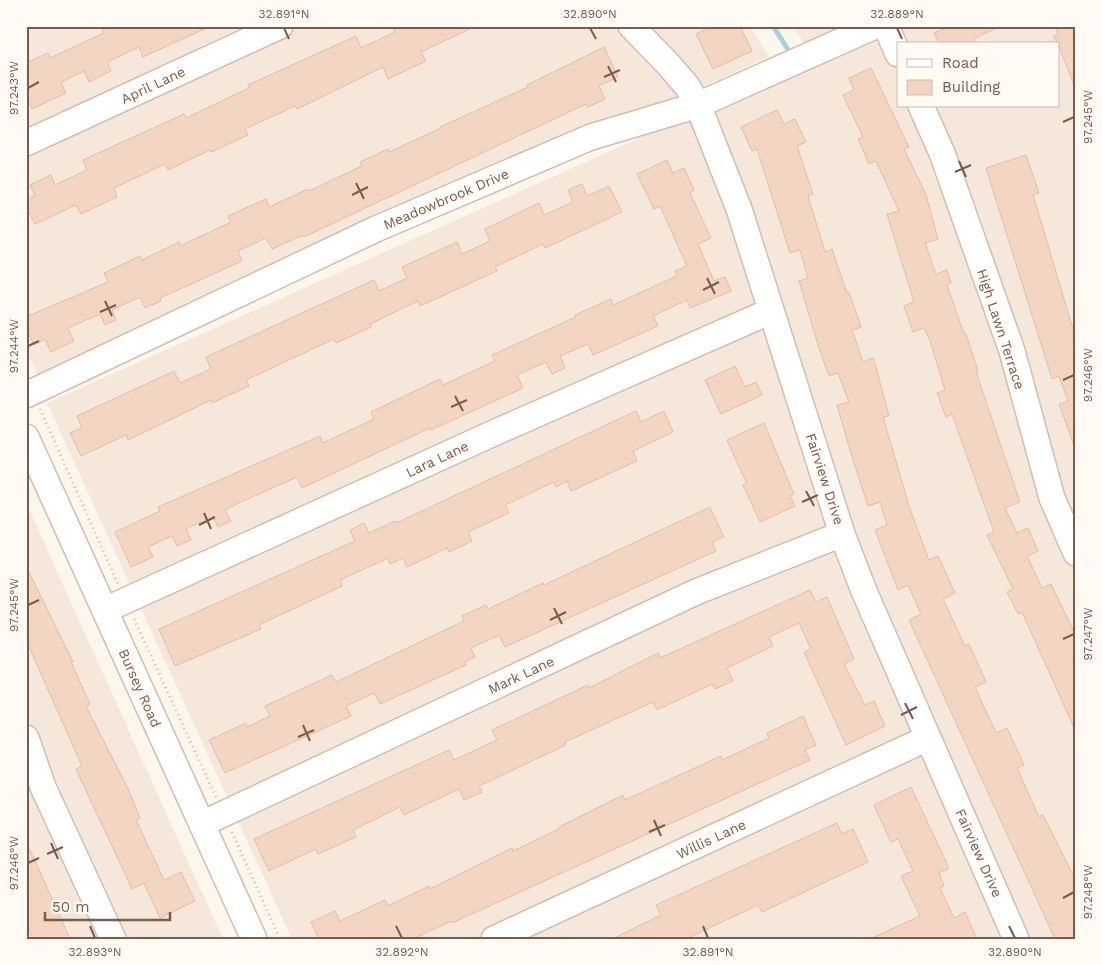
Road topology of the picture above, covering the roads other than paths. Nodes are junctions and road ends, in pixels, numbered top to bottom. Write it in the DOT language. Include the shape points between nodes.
graph roads {
  1 [pos="280,26"];
  2 [pos="631,26"];
  3 [pos="875,26"];
  4 [pos="886,26"];
  5 [pos="897,52"];
  6 [pos="698,105"];
  7 [pos="922,108"];
  8 [pos="26,143"];
  9 [pos="771,311"];
  10 [pos="29,393"];
  11 [pos="26,437"];
  12 [pos="842,534"];
  13 [pos="1076,553"];
  14 [pos="115,606"];
  15 [pos="26,738"];
  16 [pos="928,738"];
  17 [pos="202,824"];
  18 [pos="113,939"];
  19 [pos="254,939"];
  20 [pos="494,939"];
  21 [pos="1016,939"];
  1 -- 8 [label="street, April Lane"];
  2 -- 6 [label="street, Fairview Drive" via="687,86"];
  3 -- 6 [label="street, Meadowbrook Drive"];
  4 -- 5 [label="street"];
  6 -- 9 [label="street, Fairview Drive" via="739,209"];
  6 -- 10 [label="street, Meadowbrook Drive" via="591,137 385,226"];
  7 -- 13 [label="street, High Lawn Terrace" via="942,153 1012,352 1052,498"];
  9 -- 12 [label="street, Fairview Drive"];
  9 -- 14 [label="street, Lara Lane"];
  11 -- 14 [label="street, Bursey Road"];
  12 -- 16 [label="street, Fairview Drive"];
  12 -- 17 [label="street, Mark Lane" via="696,592"];
  14 -- 17 [label="street, Bursey Road"];
  15 -- 18 [label="street" via="43,787"];
  16 -- 20 [label="street, Willis Lane"];
  16 -- 21 [label="street, Fairview Drive"];
  17 -- 19 [label="street, Bursey Road"];
}
